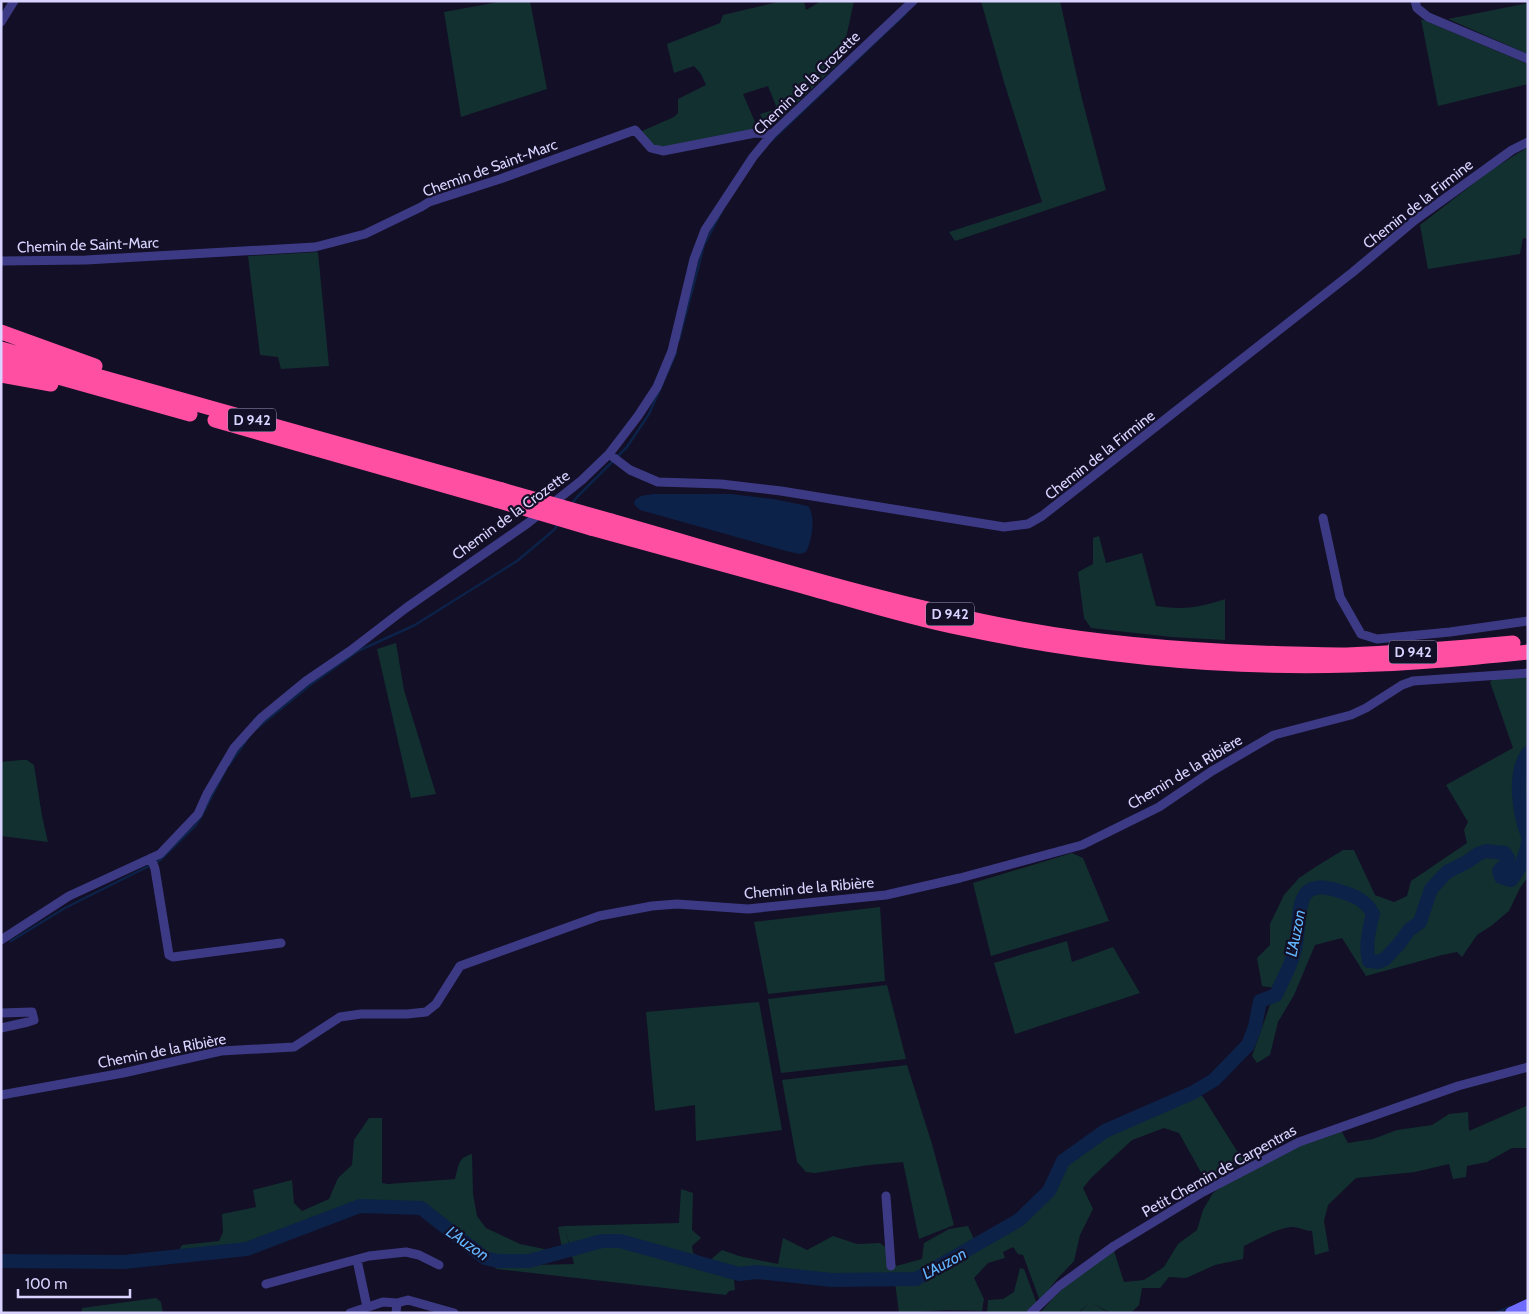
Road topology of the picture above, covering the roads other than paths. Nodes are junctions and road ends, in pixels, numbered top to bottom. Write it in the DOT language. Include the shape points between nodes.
graph roads {
  1 [pos="14,1"];
  2 [pos="913,1"];
  3 [pos="1415,1"];
  4 [pos="1,22"];
  5 [pos="1528,59"];
  6 [pos="772,134"];
  7 [pos="1528,142"];
  8 [pos="1,261"];
  9 [pos="1,332"];
  10 [pos="1,349"];
  11 [pos="1,361"];
  12 [pos="1,375"];
  13 [pos="182,406"];
  14 [pos="609,454"];
  15 [pos="499,495"];
  16 [pos="1323,518"];
  17 [pos="1528,621"];
  18 [pos="1528,641"];
  19 [pos="1528,652"];
  20 [pos="1528,673"];
  21 [pos="151,858"];
  22 [pos="1,940"];
  23 [pos="281,943"];
  24 [pos="1,1013"];
  25 [pos="1,1028"];
  26 [pos="1528,1068"];
  27 [pos="1,1094"];
  28 [pos="886,1196"];
  29 [pos="357,1260"];
  30 [pos="439,1264"];
  31 [pos="891,1266"];
  32 [pos="266,1284"];
  33 [pos="397,1303"];
  34 [pos="1528,1305"];
  35 [pos="366,1307"];
  36 [pos="350,1313"];
  37 [pos="396,1313"];
  38 [pos="454,1313"];
  39 [pos="1031,1313"];
  40 [pos="1510,1313"];
  1 -- 4 [label="street"];
  2 -- 6 [label="street, Chemin de la Crozette"];
  3 -- 5 [label="street" via="1417,8 1428,17"];
  6 -- 8 [label="street, Chemin de Saint-Marc" via="755,133 663,151 651,148 635,130 429,202 365,234 315,247 152,257"];
  6 -- 14 [label="street, Chemin de la Crozette" via="752,157 705,230 694,259 672,351 657,388"];
  7 -- 14 [label="street, Chemin de la Firmine" via="1512,150 1415,220 1098,474 1028,524 1004,527 781,491 721,484 658,482 630,470"];
  9 -- 13 [label="highway, D 942"];
  10 -- 13 [label="highway, D 942"];
  11 -- 13 [label="highway, D 942"];
  12 -- 13 [label="highway, D 942"];
  13 -- 15 [label="highway, D 942"];
  14 -- 21 [label="street, Chemin de la Crozette" via="528,523 306,681 261,718 234,748 198,814 160,854"];
  15 -- 18 [label="highway, D 942, bridge" via="610,521 867,594 1028,630 1132,645 1346,655"];
  15 -- 19 [label="highway, D 942, bridge" via="591,528 864,604 958,628 1066,647 1208,663 1298,666 1352,666"];
  16 -- 17 [label="street" via="1340,597 1361,634 1377,638"];
  20 -- 27 [label="street, Chemin de la Ribière" via="1413,681 1402,685 1351,715 1274,735 1159,807 1082,845 886,895 748,909 677,904 599,916 460,966 436,1004 426,1012 340,1017 294,1047 221,1051"];
  21 -- 22 [label="street, Chemin de la Crozette" via="69,896"];
  21 -- 23 [label="street" via="169,955 174,957"];
  24 -- 25 [label="street" via="32,1012 34,1020"];
  26 -- 39 [label="street, Petit Chemin de Carpentras" via="1458,1086 1299,1142 1203,1192 1114,1246 1059,1286"];
  28 -- 31 [label="street"];
  29 -- 30 [label="street" via="406,1252"];
  29 -- 32 [label="street"];
  29 -- 35 [label="street"];
  33 -- 35 [label="street" via="383,1302"];
  33 -- 37 [label="street"];
  33 -- 38 [label="street" via="408,1300"];
  34 -- 40 [label="main road"];
  35 -- 36 [label="street"];
}
